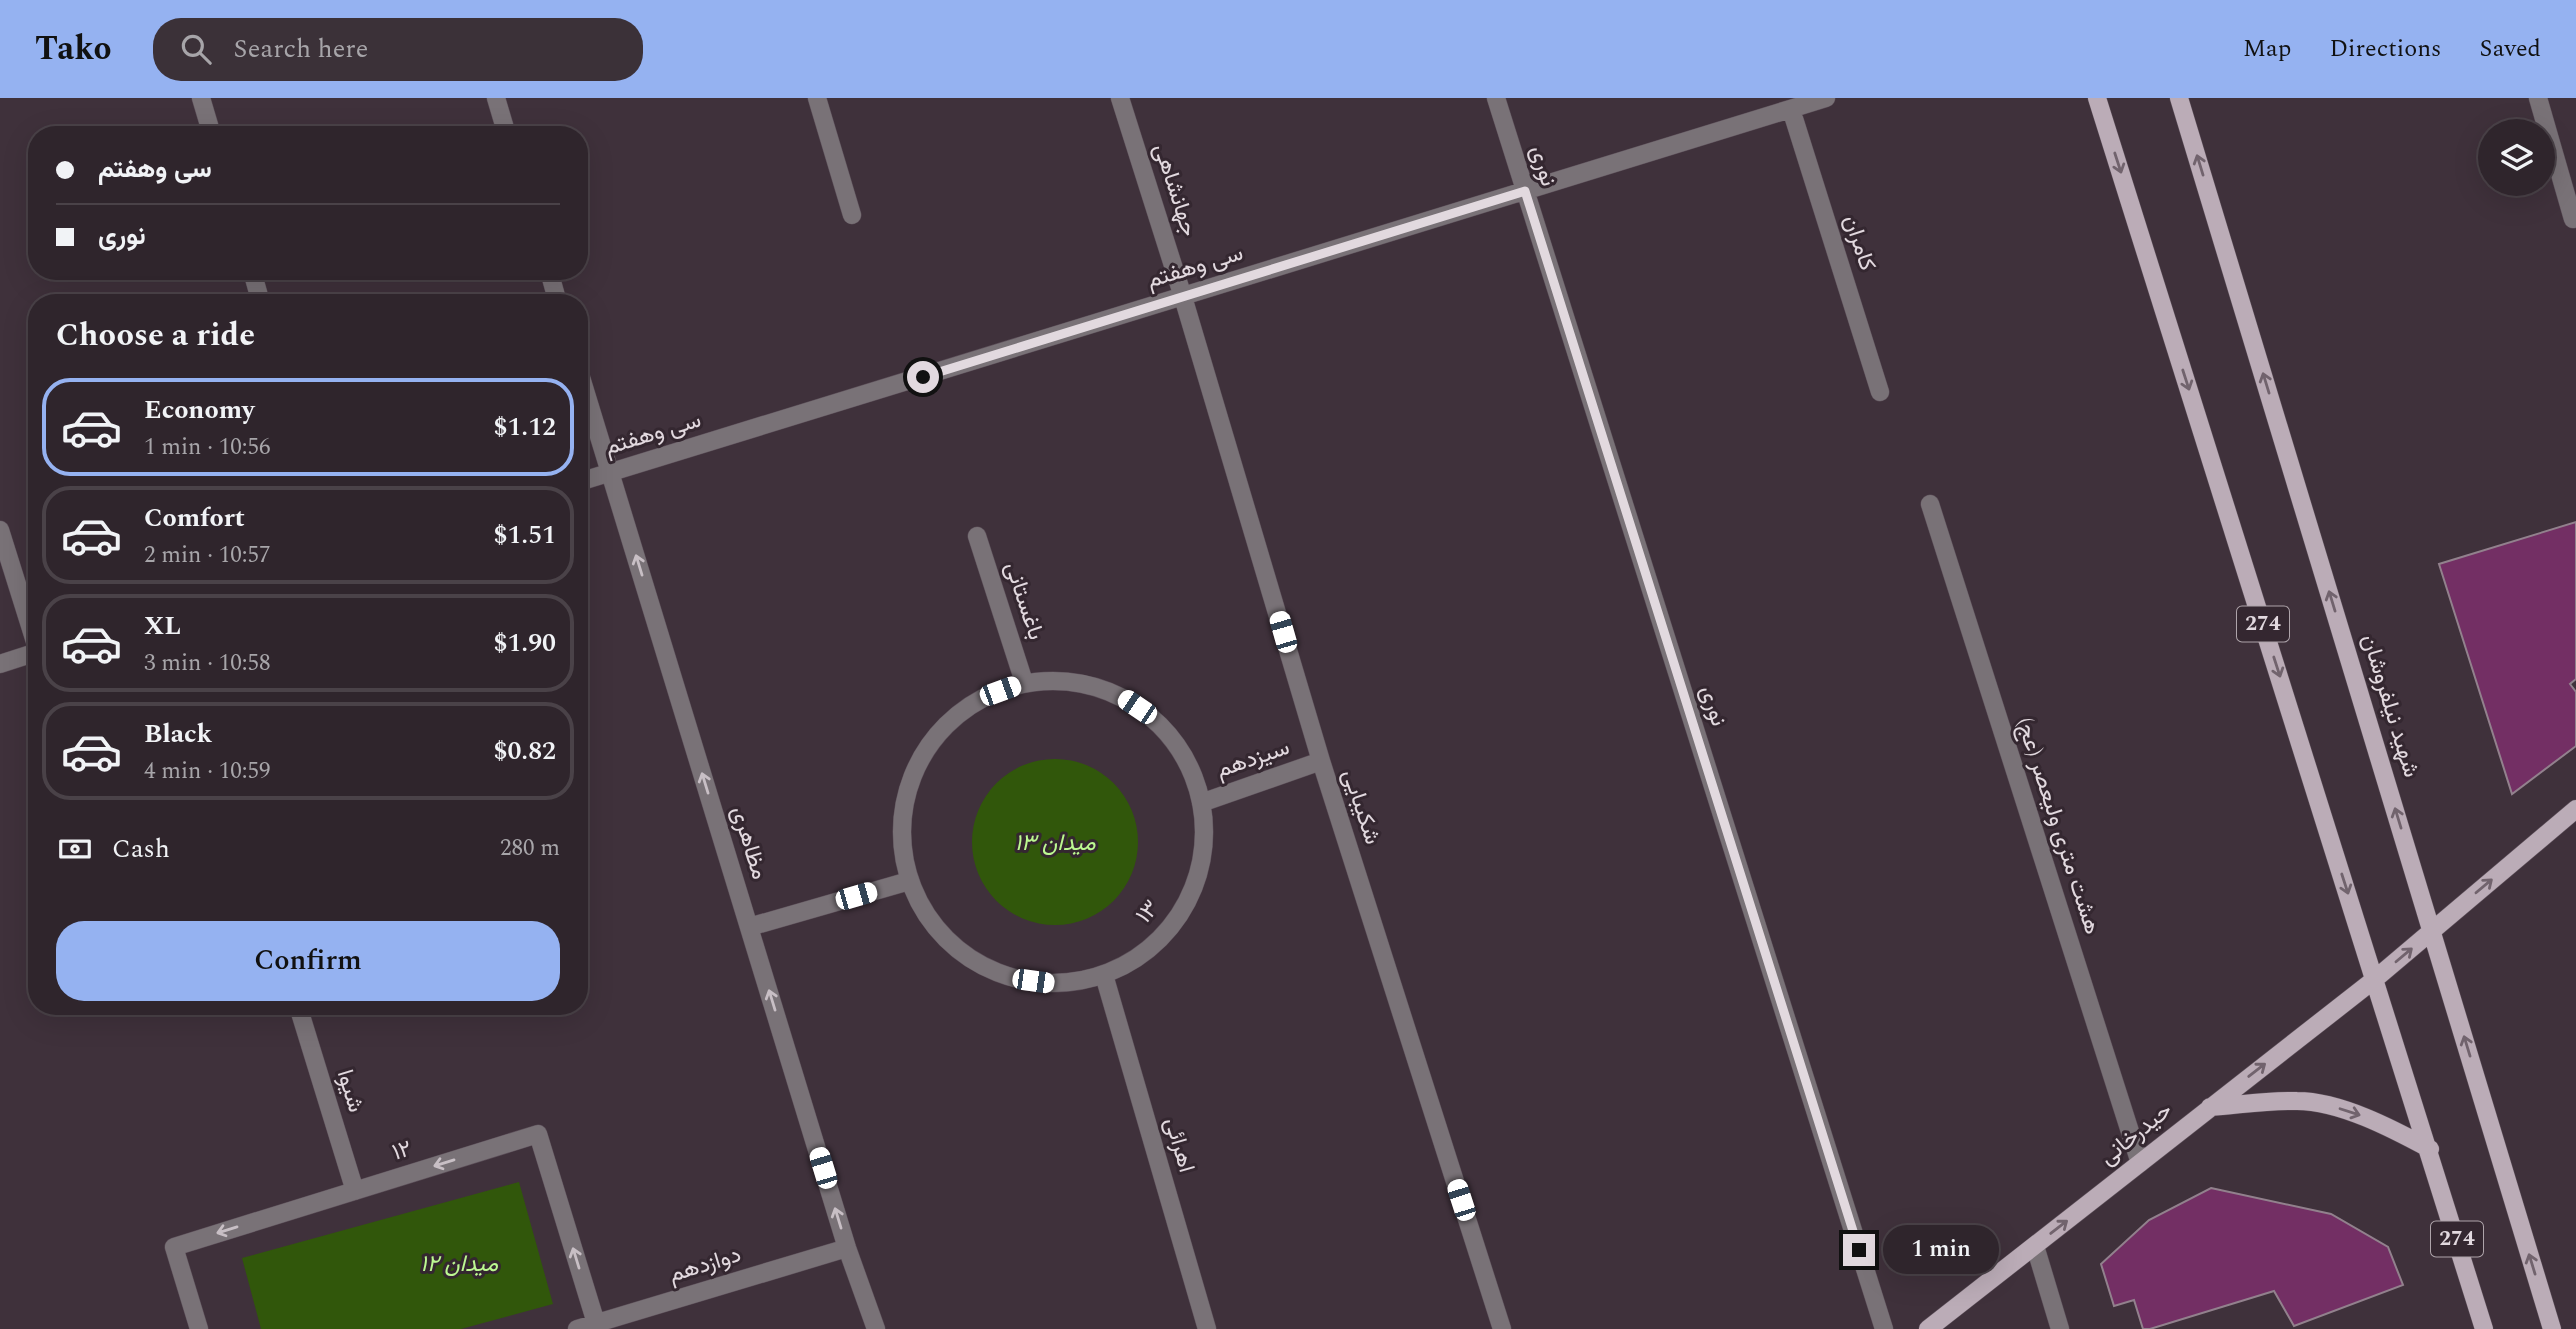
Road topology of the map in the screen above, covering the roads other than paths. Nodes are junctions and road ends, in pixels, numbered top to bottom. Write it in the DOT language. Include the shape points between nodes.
graph roads {
  1 [pos="201,98"];
  2 [pos="496,98"];
  3 [pos="817,98"];
  4 [pos="1120,98"];
  5 [pos="1496,98"];
  6 [pos="1826,98"];
  7 [pos="2097,98"];
  8 [pos="2179,98"];
  9 [pos="2538,98"];
  10 [pos="1791,109"];
  11 [pos="209,126"];
  12 [pos="504,126"];
  13 [pos="1525,191"];
  14 [pos="852,215"];
  15 [pos="2574,219"];
  16 [pos="1183,297"];
  17 [pos="1880,391"];
  18 [pos="588,401"];
  19 [pos="610,473"];
  20 [pos="588,479"];
  21 [pos="1930,504"];
  22 [pos="0,530"];
  23 [pos="977,536"];
  24 [pos="28,621"];
  25 [pos="28,653"];
  26 [pos="0,664"];
  27 [pos="1024,682"];
  28 [pos="1321,761"];
  29 [pos="1201,803"];
  30 [pos="2576,809"];
  31 [pos="909,881"];
  32 [pos="749,927"];
  33 [pos="2432,930"];
  34 [pos="1104,975"];
  35 [pos="2375,979"];
  36 [pos="301,1015"];
  37 [pos="2210,1107"];
  38 [pos="2430,1149"];
  39 [pos="2140,1163"];
  40 [pos="355,1191"];
  41 [pos="2035,1246"];
  42 [pos="847,1248"];
  43 [pos="596,1323"];
  44 [pos="199,1329"];
  45 [pos="577,1329"];
  46 [pos="876,1329"];
  47 [pos="1207,1329"];
  48 [pos="1502,1329"];
  49 [pos="1884,1329"];
  50 [pos="1928,1329"];
  51 [pos="2060,1329"];
  52 [pos="2484,1329"];
  53 [pos="2552,1329"];
  1 -- 11 [label="street"];
  2 -- 12 [label="street"];
  3 -- 14 [label="street"];
  4 -- 16 [label="street, جهانشاهی"];
  5 -- 13 [label="street, نوری"];
  6 -- 10 [label="street, سی وهفتم"];
  7 -- 35 [label="main road, 274, one-way"];
  33 -- 8 [label="main road, شهید نیلفروشان, one-way"];
  9 -- 15 [label="street"];
  10 -- 13 [label="street, سی وهفتم"];
  10 -- 17 [label="street, کامران"];
  13 -- 16 [label="street, سی وهفتم"];
  13 -- 49 [label="street, نوری"];
  16 -- 19 [label="street, سی وهفتم"];
  16 -- 28 [label="street, شکیبایی"];
  18 -- 19 [label="street, مظاهری"];
  19 -- 20 [label="street, سی وهفتم"];
  32 -- 19 [label="street, مظاهری, one-way"];
  21 -- 39 [label="street, هشت متری ولیعصر (عج)"];
  22 -- 24 [label="street"];
  23 -- 27 [label="street, باغستانی"];
  25 -- 26 [label="street"];
  27 -- 29 [label="street, ۱۳" via="1072,680 1117,694 1156,721 1186,758"];
  27 -- 31 [label="street, ۱۳" via="976,700 936,734 910,778 900,830"];
  28 -- 29 [label="street, سیزدهم"];
  28 -- 48 [label="street, شکیبایی"];
  29 -- 34 [label="street, ۱۳" via="1204,846 1194,888 1173,925 1142,955"];
  33 -- 30 [label="main road, one-way"];
  31 -- 32 [label="street"];
  31 -- 34 [label="street, ۱۳" via="931,923 966,957 1009,977 1056,984"];
  42 -- 32 [label="street, مظاهری, one-way"];
  35 -- 33 [label="main road, حیدرخانی, one-way"];
  53 -- 33 [label="main road, شهید نیلفروشان, one-way"];
  34 -- 47 [label="street, اهرائی"];
  37 -- 35 [label="main road, حیدرخانی, one-way"];
  35 -- 38 [label="main road, 274"];
  36 -- 40 [label="street, شیوا"];
  37 -- 38 [label="main road, one-way" via="2300,1100 2348,1111"];
  37 -- 39 [label="main road, حیدرخانی"];
  38 -- 52 [label="main road, 274"];
  41 -- 39 [label="main road, حیدرخانی, one-way"];
  43 -- 40 [label="street, ۱۲, one-way" via="538,1134"];
  40 -- 44 [label="street, ۱۲, one-way" via="174,1247"];
  41 -- 50 [label="main road, حیدرخانی"];
  41 -- 51 [label="street"];
  42 -- 43 [label="street, دوازدهم"];
  42 -- 46 [label="street, مظاهری"];
  43 -- 45 [label="street, دوازدهم"];
}
